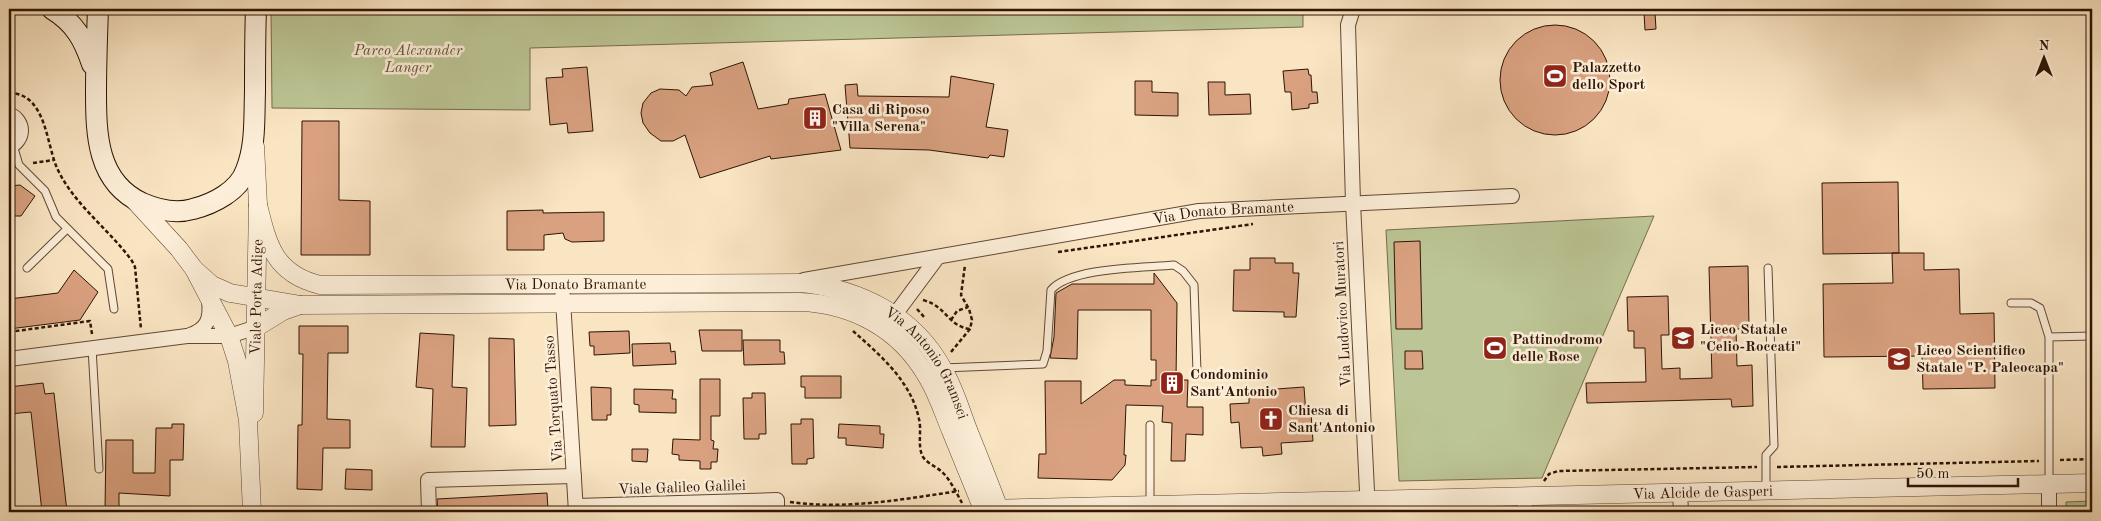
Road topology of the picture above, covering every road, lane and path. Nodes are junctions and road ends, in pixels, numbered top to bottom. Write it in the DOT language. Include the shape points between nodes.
graph roads {
  1 [pos="52,9"];
  2 [pos="98,9"];
  3 [pos="256,9"];
  4 [pos="1353,9"];
  5 [pos="96,74"];
  6 [pos="9,93"];
  7 [pos="9,114"];
  8 [pos="254,136"];
  9 [pos="11,146"];
  10 [pos="54,160"];
  11 [pos="19,165"];
  12 [pos="1512,196"];
  13 [pos="132,198"];
  14 [pos="1353,203"];
  15 [pos="258,205"];
  16 [pos="1258,223"];
  17 [pos="67,229"];
  18 [pos="1050,252"];
  19 [pos="937,258"];
  20 [pos="973,262"];
  21 [pos="960,264"];
  22 [pos="965,264"];
  23 [pos="27,268"];
  24 [pos="1768,268"];
  25 [pos="194,269"];
  26 [pos="791,283"];
  27 [pos="562,284"];
  28 [pos="925,292"];
  29 [pos="257,298"];
  30 [pos="920,299"];
  31 [pos="209,300"];
  32 [pos="563,302"];
  33 [pos="800,302"];
  34 [pos="2011,303"];
  35 [pos="301,305"];
  36 [pos="968,307"];
  37 [pos="114,309"];
  38 [pos="951,320"];
  39 [pos="890,321"];
  40 [pos="929,322"];
  41 [pos="257,327"];
  42 [pos="848,327"];
  43 [pos="970,329"];
  44 [pos="9,332"];
  45 [pos="142,333"];
  46 [pos="187,336"];
  47 [pos="229,336"];
  48 [pos="2092,336"];
  49 [pos="2049,337"];
  50 [pos="92,343"];
  51 [pos="9,359"];
  52 [pos="949,359"];
  53 [pos="1197,372"];
  54 [pos="1150,425"];
  55 [pos="251,458"];
  56 [pos="99,469"];
  57 [pos="574,476"];
  58 [pos="2092,482"];
  59 [pos="2049,484"];
  60 [pos="975,489"];
  61 [pos="1766,490"];
  62 [pos="955,492"];
  63 [pos="1680,492"];
  64 [pos="1150,504"];
  65 [pos="1525,504"];
  66 [pos="963,505"];
  67 [pos="777,506"];
  68 [pos="1368,506"];
  69 [pos="1270,507"];
  70 [pos="1199,508"];
  71 [pos="576,509"];
  72 [pos="1079,509"];
  73 [pos="991,510"];
  74 [pos="252,512"];
  75 [pos="429,512"];
  76 [pos="1680,512"];
  77 [pos="2049,512"];
  1 -- 5 [label="main road" via="79,32"];
  2 -- 5 [label="main road, Viale Porta Adige"];
  3 -- 8 [label="main road, Viale Porta Adige"];
  4 -- 14 [label="street, Via Ludovico Muratori" via="1348,25"];
  5 -- 13 [label="main road, Viale Porta Adige" via="96,132 100,151 111,176"];
  6 -- 10 [label="path" via="33,104 42,118"];
  7 -- 9 [label="street" via="18,120 22,130"];
  8 -- 13 [label="main road, Viale Porta Adige" via="246,172 239,183 220,198 204,206 179,211 155,209"];
  8 -- 15 [label="street, Viale Porta Adige"];
  9 -- 11 [label="lane"];
  10 -- 11 [label="path"];
  10 -- 45 [label="path" via="61,177 80,203 132,261"];
  11 -- 17 [label="lane" via="45,191 56,217"];
  12 -- 14 [label="street, Via Donato Bramante"];
  13 -- 25 [label="street, Viale Porta Adige"];
  14 -- 19 [label="street, Via Donato Bramante" via="1199,210"];
  14 -- 68 [label="street, Via Ludovico Muratori"];
  15 -- 27 [label="street, Via Donato Bramante" via="277,260 305,282 332,286"];
  15 -- 29 [label="street, Viale Porta Adige"];
  16 -- 18 [label="path"];
  17 -- 23 [label="lane"];
  17 -- 37 [label="lane" via="108,269"];
  19 -- 26 [label="street, Via Donato Bramante"];
  19 -- 39 [label="street"];
  20 -- 22 [label="path"];
  21 -- 22 [label="path"];
  22 -- 36 [label="path" via="961,295"];
  24 -- 61 [label="lane" via="1774,446 1766,456"];
  25 -- 29 [label="street" via="221,290"];
  25 -- 31 [label="street, Viale Porta Adige"];
  26 -- 27 [label="street, Via Donato Bramante"];
  26 -- 39 [label="street, Via Antonio Gramsci" via="841,289 877,303"];
  27 -- 32 [label="street, Via Torquato Tasso"];
  28 -- 30 [label="path"];
  29 -- 35 [label="street"];
  29 -- 41 [label="street, Viale Porta Adige"];
  30 -- 38 [label="path" via="935,303"];
  30 -- 40 [label="path" via="917,307"];
  31 -- 46 [label="street" via="211,316 207,324"];
  31 -- 47 [label="street, Viale Porta Adige"];
  32 -- 33 [label="street, Via Donato Bramante"];
  32 -- 35 [label="street, Via Donato Bramante"];
  32 -- 57 [label="street, Via Torquato Tasso"];
  33 -- 39 [label="street, Via Antonio Gramsci" via="831,305"];
  34 -- 49 [label="lane" via="2031,303 2040,308"];
  35 -- 41 [label="street" via="283,311"];
  36 -- 38 [label="path" via="958,311"];
  36 -- 43 [label="path" via="972,315"];
  38 -- 43 [label="path" via="959,327"];
  39 -- 52 [label="street, Via Antonio Gramsci"];
  39 -- 60 [label="street, Via Antonio Gramsci" via="928,378"];
  41 -- 47 [label="street"];
  41 -- 55 [label="street, Viale Porta Adige"];
  42 -- 62 [label="path" via="900,377 919,418 921,452 940,470"];
  43 -- 52 [label="path"];
  44 -- 50 [label="path" via="90,321"];
  46 -- 47 [label="street"];
  46 -- 50 [label="street"];
  47 -- 55 [label="street, Viale Porta Adige" via="245,398"];
  48 -- 49 [label="lane"];
  49 -- 59 [label="lane"];
  50 -- 51 [label="street"];
  50 -- 56 [label="lane"];
  52 -- 53 [label="lane" via="1042,364 1047,351 1050,290 1056,284 1079,274 1174,266 1183,271 1194,285"];
  52 -- 73 [label="street, Via Antonio Gramsci"];
  54 -- 64 [label="lane"];
  55 -- 74 [label="street, Viale Porta Adige"];
  57 -- 71 [label="street, Via Torquato Tasso"];
  57 -- 75 [label="street" via="428,480"];
  58 -- 59 [label="street, Via Alcide de Gasperi"];
  59 -- 61 [label="street, Via Alcide de Gasperi"];
  59 -- 77 [label="street"];
  60 -- 62 [label="path"];
  60 -- 73 [label="street, Via Antonio Gramsci"];
  61 -- 63 [label="street, Via Alcide de Gasperi"];
  62 -- 66 [label="path"];
  62 -- 67 [label="path" via="901,500"];
  63 -- 65 [label="street, Via Alcide de Gasperi"];
  63 -- 76 [label="street"];
  64 -- 70 [label="street, Via Alcide de Gasperi"];
  64 -- 72 [label="street, Via Alcide de Gasperi"];
  65 -- 68 [label="street, Via Alcide de Gasperi"];
  67 -- 71 [label="street, Viale Galileo Galilei"];
  68 -- 69 [label="street, Via Alcide de Gasperi"];
  69 -- 70 [label="street, Via Alcide de Gasperi"];
  72 -- 73 [label="street, Via Alcide de Gasperi"];
}
